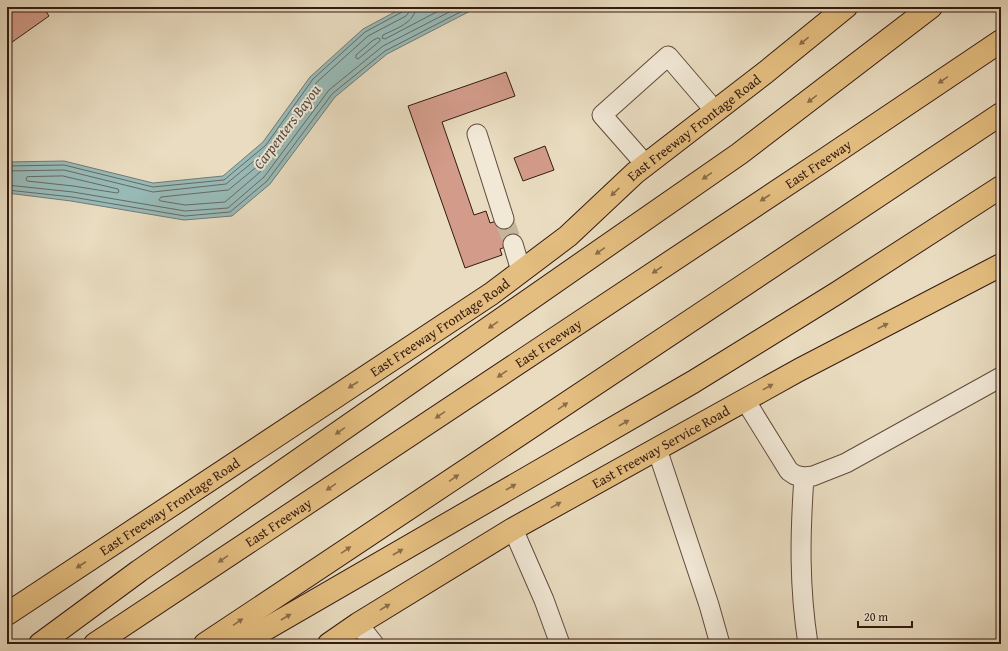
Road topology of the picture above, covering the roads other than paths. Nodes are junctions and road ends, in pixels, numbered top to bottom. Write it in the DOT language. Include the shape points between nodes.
graph roads {
  1 [pos="918,7"];
  2 [pos="931,7"];
  3 [pos="840,12"];
  4 [pos="1001,41"];
  5 [pos="831,85"];
  6 [pos="716,112"];
  7 [pos="1001,114"];
  8 [pos="477,134"];
  9 [pos="646,165"];
  10 [pos="1001,187"];
  11 [pos="504,219"];
  12 [pos="513,244"];
  13 [pos="1001,265"];
  14 [pos="521,271"];
  15 [pos="1001,377"];
  16 [pos="745,400"];
  17 [pos="658,449"];
  18 [pos="804,477"];
  19 [pos="513,529"];
  20 [pos="7,614"];
  21 [pos="358,624"];
  22 [pos="40,644"];
  23 [pos="95,644"];
  24 [pos="206,644"];
  25 [pos="240,644"];
  26 [pos="329,644"];
  27 [pos="374,644"];
  28 [pos="560,644"];
  29 [pos="720,644"];
  30 [pos="808,644"];
  1 -- 5 [label="main road"];
  2 -- 5 [label="main road"];
  3 -- 6 [label="main road, East Freeway Frontage Road, one-way"];
  4 -- 23 [label="main road, East Freeway, one-way"];
  5 -- 22 [label="main road, one-way" via="738,154 139,571"];
  6 -- 9 [label="main road, East Freeway Frontage Road"];
  6 -- 9 [label="lane" via="668,56 602,115"];
  24 -- 7 [label="main road, one-way"];
  8 -- 11 [label="lane"];
  9 -- 14 [label="main road, East Freeway Frontage Road, one-way" via="568,236"];
  25 -- 10 [label="main road, one-way" via="693,382 831,297"];
  12 -- 14 [label="lane"];
  16 -- 13 [label="main road, East Freeway Service Road, one-way"];
  14 -- 20 [label="main road, East Freeway Frontage Road, one-way" via="485,298"];
  15 -- 18 [label="lane" via="846,463"];
  16 -- 17 [label="main road, East Freeway Service Road"];
  16 -- 18 [label="lane" via="789,471"];
  19 -- 17 [label="main road, East Freeway Service Road, one-way"];
  17 -- 29 [label="lane"];
  18 -- 30 [label="lane" via="800,574"];
  21 -- 19 [label="main road, East Freeway Service Road, one-way"];
  19 -- 28 [label="lane"];
  21 -- 26 [label="main road, East Freeway Service Road"];
  21 -- 27 [label="lane"];
}
